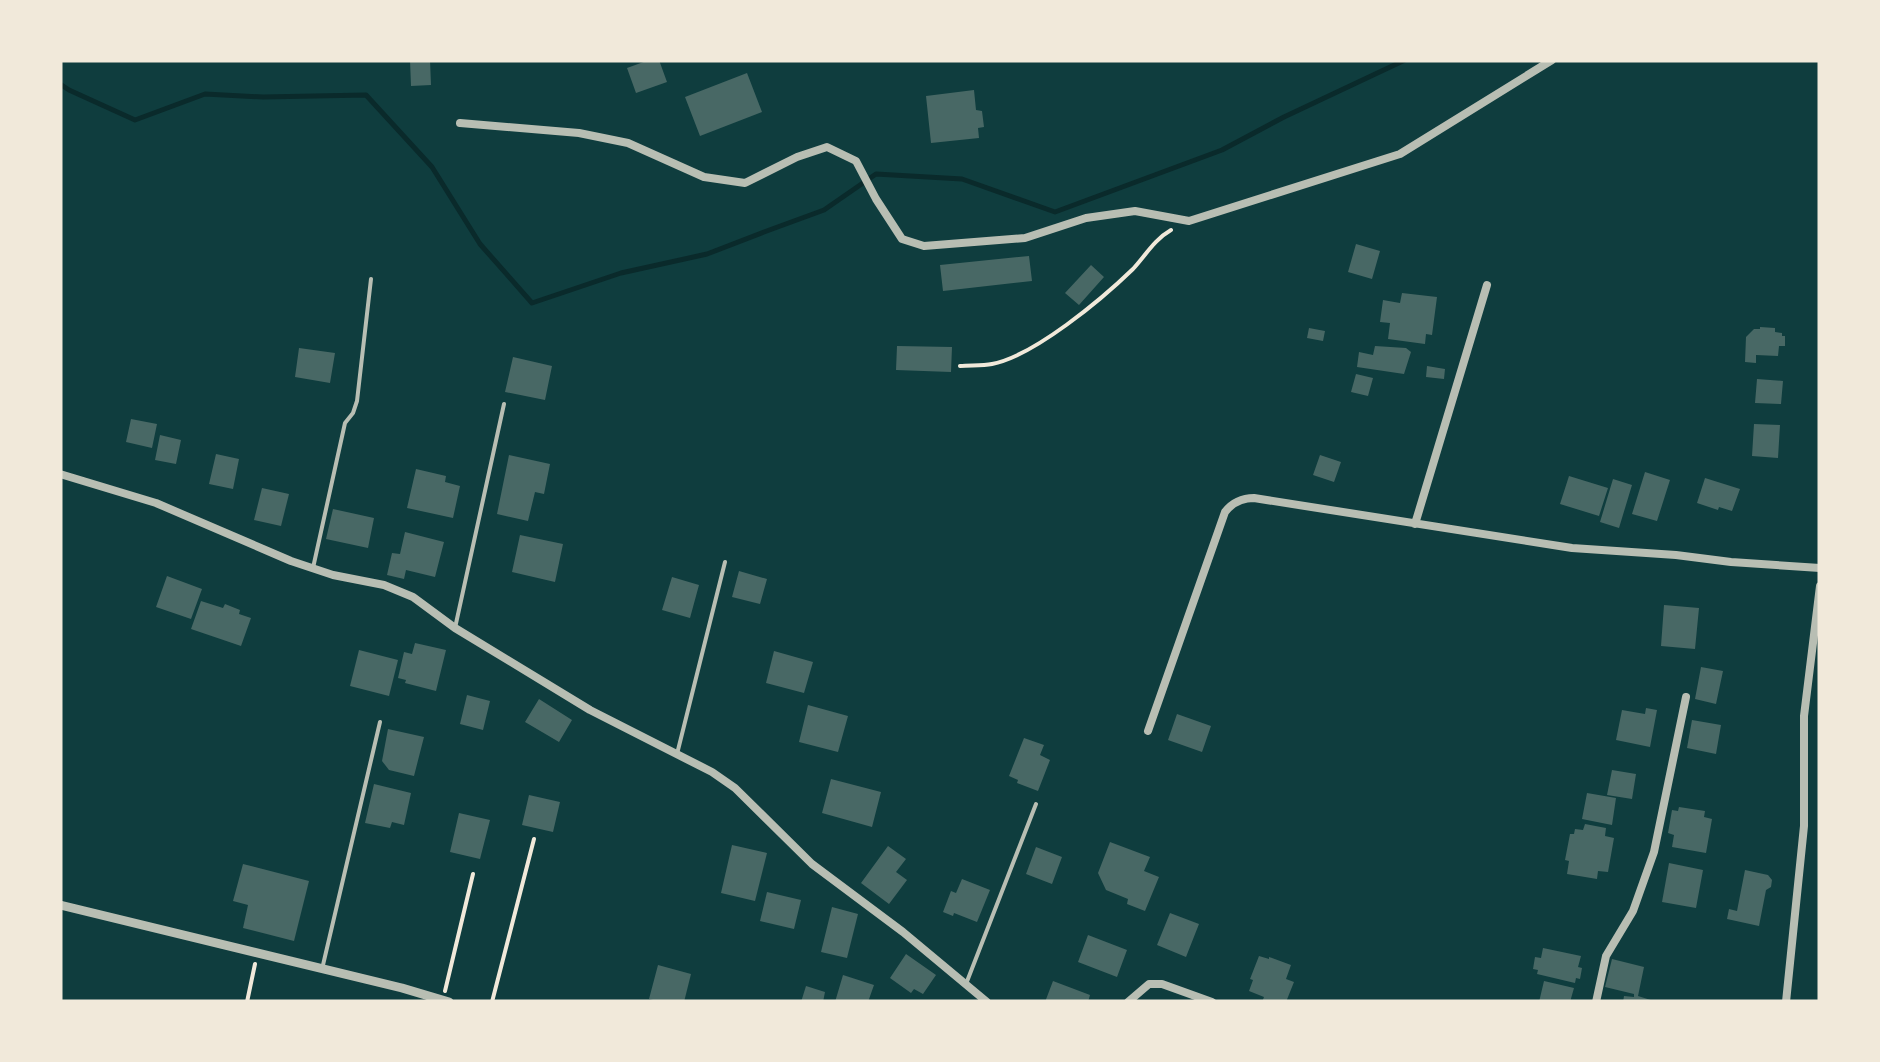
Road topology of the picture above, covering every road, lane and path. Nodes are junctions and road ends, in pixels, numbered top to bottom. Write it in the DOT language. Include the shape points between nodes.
graph roads {
  1 [pos="1552,60"];
  2 [pos="460,123"];
  3 [pos="1188,221"];
  4 [pos="371,279"];
  5 [pos="1487,285"];
  6 [pos="960,366"];
  7 [pos="504,404"];
  8 [pos="60,474"];
  9 [pos="1415,524"];
  10 [pos="725,562"];
  11 [pos="313,568"];
  12 [pos="1820,568"];
  13 [pos="1820,586"];
  14 [pos="456,628"];
  15 [pos="1686,697"];
  16 [pos="380,722"];
  17 [pos="1148,731"];
  18 [pos="677,754"];
  19 [pos="1036,804"];
  20 [pos="534,839"];
  21 [pos="473,874"];
  22 [pos="60,905"];
  23 [pos="257,954"];
  24 [pos="322,969"];
  25 [pos="966,984"];
  26 [pos="446,1001"];
  27 [pos="247,1002"];
  28 [pos="492,1002"];
  29 [pos="987,1002"];
  30 [pos="1128,1002"];
  31 [pos="1212,1002"];
  32 [pos="1596,1002"];
  33 [pos="1786,1002"];
  1 -- 3 [label="street" via="1400,154"];
  2 -- 3 [label="street" via="628,143 704,177 745,183 827,146 856,162 902,239 924,246 1025,238 1134,211"];
  3 -- 6 [label="path" via="1163,235 1078,317 1030,348 993,364"];
  4 -- 11 [label="lane" via="358,401 346,423"];
  5 -- 9 [label="street"];
  7 -- 14 [label="lane"];
  8 -- 11 [label="street" via="156,504"];
  9 -- 12 [label="street" via="1572,548"];
  9 -- 17 [label="street" via="1254,498 1233,504"];
  10 -- 18 [label="lane"];
  11 -- 14 [label="street" via="384,585"];
  13 -- 33 [label="street" via="1804,716 1804,826"];
  14 -- 18 [label="street"];
  15 -- 32 [label="street" via="1654,852 1633,910 1606,956"];
  16 -- 24 [label="lane"];
  18 -- 25 [label="street" via="735,788 812,864"];
  19 -- 25 [label="lane"];
  20 -- 28 [label="path"];
  21 -- 26 [label="path"];
  22 -- 23 [label="street"];
  23 -- 24 [label="street"];
  23 -- 27 [label="path"];
  24 -- 26 [label="street"];
  25 -- 29 [label="street"];
  30 -- 31 [label="street" via="1150,984"];
}
